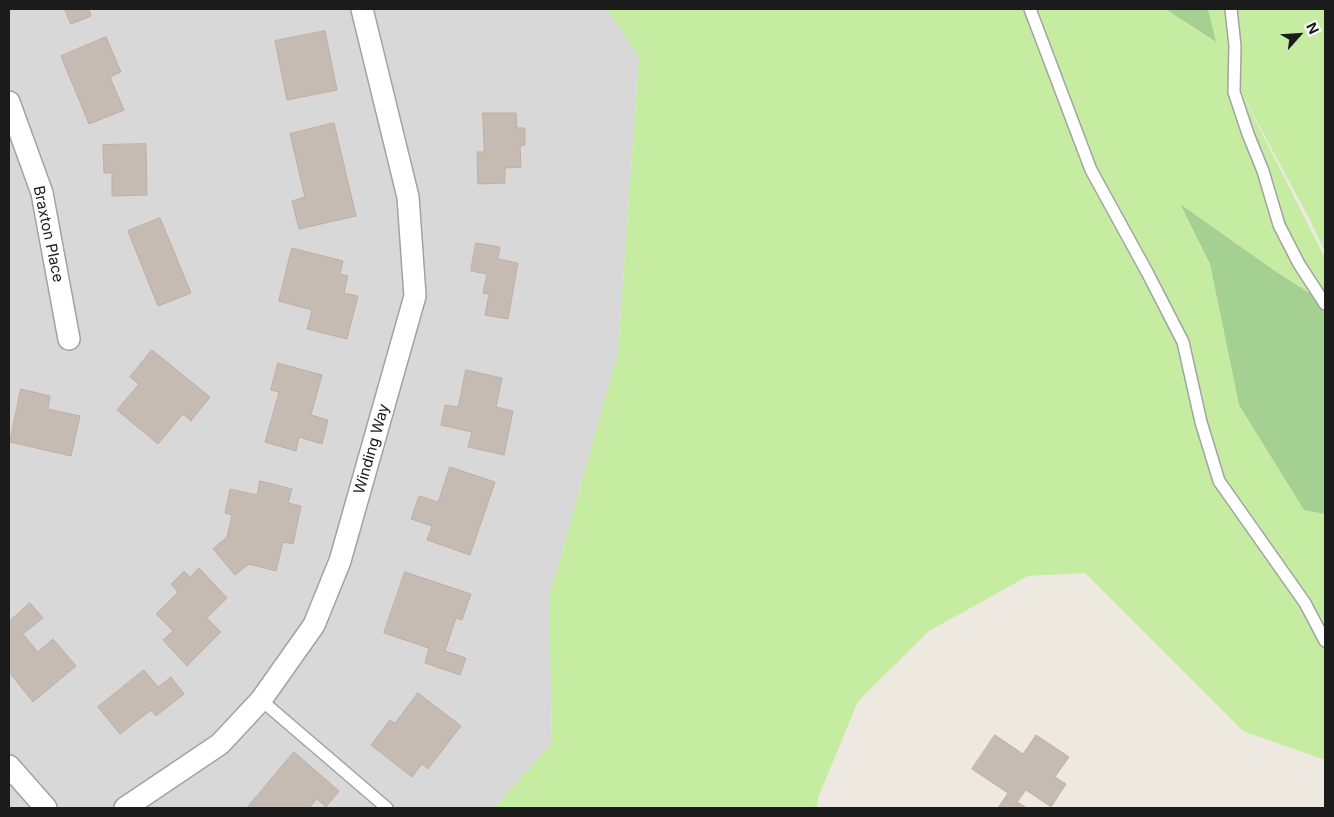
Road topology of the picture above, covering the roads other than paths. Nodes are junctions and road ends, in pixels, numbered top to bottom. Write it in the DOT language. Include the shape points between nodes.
graph roads {
  1 [pos="362,9"];
  2 [pos="1030,9"];
  3 [pos="1231,9"];
  4 [pos="9,102"];
  5 [pos="1325,304"];
  6 [pos="69,339"];
  7 [pos="1325,641"];
  8 [pos="261,700"];
  9 [pos="9,766"];
  10 [pos="46,808"];
  11 [pos="125,808"];
  12 [pos="387,808"];
  1 -- 8 [label="street, Winding Way" via="408,197 415,296 340,562 314,625"];
  2 -- 7 [label="lane" via="1091,170 1183,342 1201,422 1219,481 1305,603"];
  3 -- 5 [label="lane" via="1234,92 1264,172 1279,225"];
  4 -- 6 [label="street, Braxton Place" via="42,193"];
  8 -- 11 [label="street, Winding Way" via="220,744"];
  8 -- 12 [label="lane"];
  9 -- 10 [label="street"];
}
